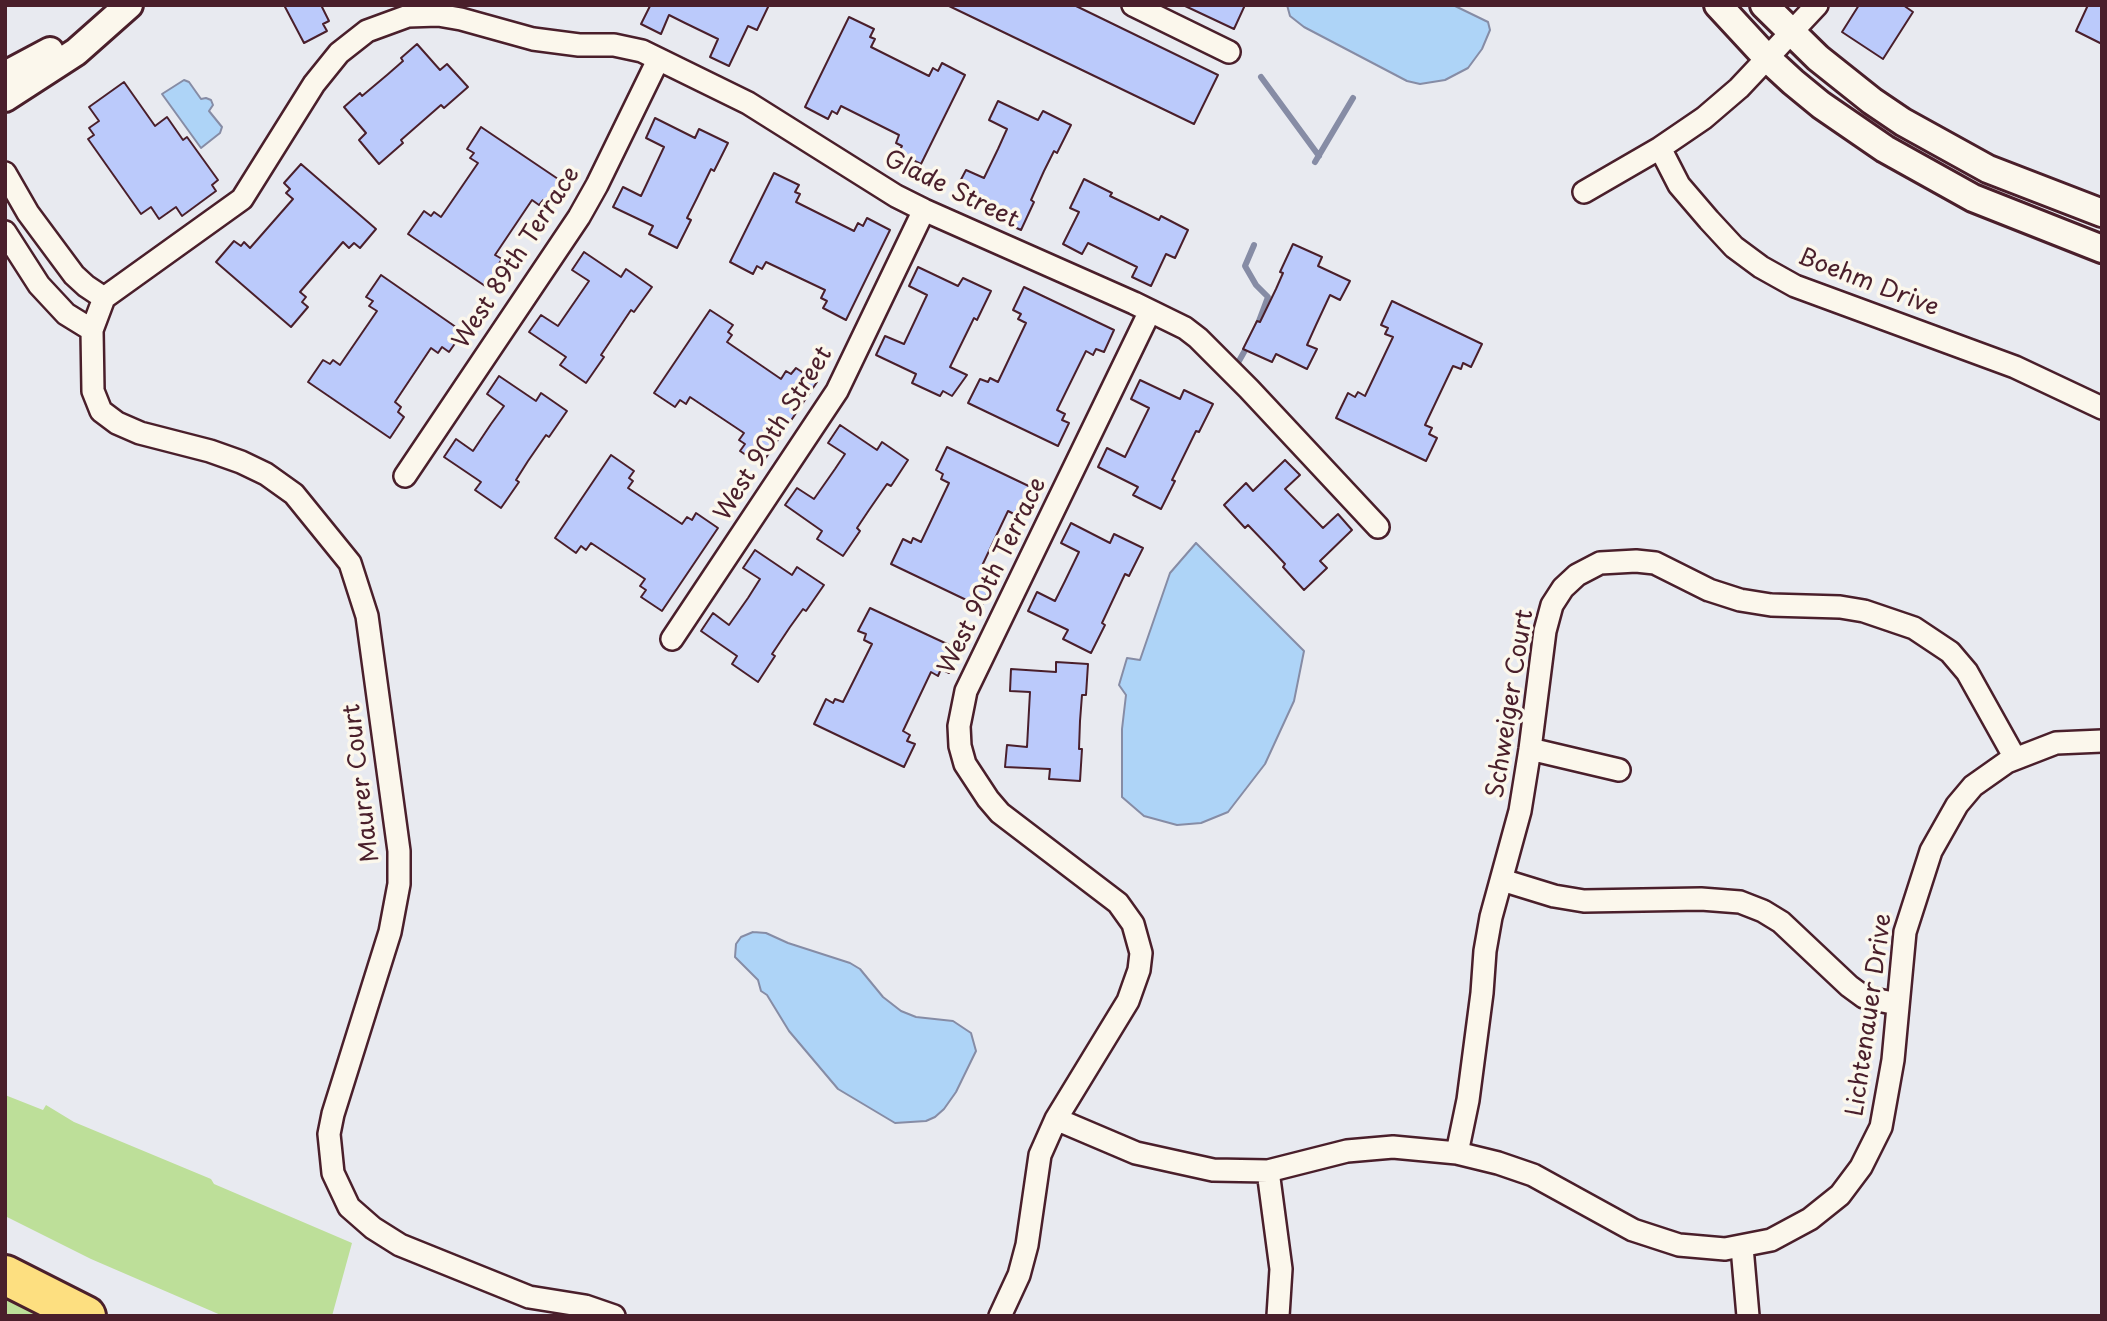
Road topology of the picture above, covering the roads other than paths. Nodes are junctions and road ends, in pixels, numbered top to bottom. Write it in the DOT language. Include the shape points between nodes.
graph roads {
  1 [pos="105,5"];
  2 [pos="129,5"];
  3 [pos="1718,5"];
  4 [pos="1764,5"];
  5 [pos="1817,5"];
  6 [pos="1146,8"];
  7 [pos="1791,33"];
  8 [pos="1229,52"];
  9 [pos="1768,59"];
  10 [pos="658,60"];
  11 [pos="5,75"];
  12 [pos="5,99"];
  13 [pos="1660,148"];
  14 [pos="5,173"];
  15 [pos="1584,192"];
  16 [pos="925,210"];
  17 [pos="2102,213"];
  18 [pos="5,232"];
  19 [pos="2102,249"];
  20 [pos="104,298"];
  21 [pos="1150,311"];
  22 [pos="92,330"];
  23 [pos="2102,408"];
  24 [pos="405,476"];
  25 [pos="1378,527"];
  26 [pos="672,639"];
  27 [pos="2102,741"];
  28 [pos="1531,749"];
  29 [pos="2015,758"];
  30 [pos="1619,770"];
  31 [pos="1502,880"];
  32 [pos="1896,1004"];
  33 [pos="1056,1119"];
  34 [pos="1457,1153"];
  35 [pos="1268,1171"];
  36 [pos="1742,1247"];
  37 [pos="5,1275"];
  38 [pos="86,1316"];
  39 [pos="614,1316"];
  40 [pos="1000,1316"];
  41 [pos="1278,1316"];
  42 [pos="1748,1316"];
  1 -- 11 [label="street" via="51,51"];
  2 -- 12 [label="street" via="76,52"];
  3 -- 9 [label="street"];
  4 -- 7 [label="street"];
  5 -- 7 [label="street"];
  6 -- 8 [label="street"];
  7 -- 9 [label="street"];
  7 -- 17 [label="street" via="1872,101 1931,138 1988,169"];
  9 -- 13 [label="street" via="1704,118"];
  9 -- 19 [label="street" via="1821,105 1924,173 2006,213"];
  10 -- 16 [label="street, Glade Street" via="748,103"];
  10 -- 20 [label="street, Glade Street" via="614,45 533,39 438,15 408,16 367,31 339,52 314,84 242,199"];
  10 -- 24 [label="street, West 89th Terrace" via="579,217"];
  13 -- 15 [label="street"];
  13 -- 23 [label="street, Boehm Drive" via="1679,185 1734,247 1761,267 1794,286 1979,353"];
  14 -- 20 [label="street" via="74,275"];
  16 -- 21 [label="street, Glade Street"];
  16 -- 26 [label="street, West 90th Street" via="837,391"];
  18 -- 22 [label="street" via="39,285 66,314"];
  20 -- 22 [label="street, Maurer Court"];
  21 -- 25 [label="street, Glade Street" via="1198,338"];
  21 -- 33 [label="street, West 90th Terrace" via="966,691 958,726 965,764 988,799 1118,904 1139,938 1139,970 1128,1001"];
  22 -- 39 [label="street, Maurer Court" via="93,391 102,411 140,433 241,462 294,494 351,563 367,615 399,851 399,884 390,932 329,1134 332,1173 349,1207 382,1234 434,1259 529,1297"];
  27 -- 29 [label="street, Lichtenauer Drive" via="2056,743"];
  28 -- 29 [label="street, Schweiger Court" via="1552,605 1563,588 1590,568 1636,561 1655,563 1740,600 1840,607 1913,628 1950,652 1967,672"];
  28 -- 30 [label="street"];
  28 -- 31 [label="street, Schweiger Court"];
  29 -- 32 [label="street, Lichtenauer Drive" via="1973,786 1931,851 1905,932"];
  31 -- 32 [label="street" via="1584,901 1740,902 1781,922 1864,997"];
  31 -- 34 [label="street, Schweiger Court" via="1485,951 1468,1100"];
  32 -- 36 [label="street, Lichtenauer Drive" via="1885,1112 1861,1167 1840,1195 1810,1219 1771,1240"];
  33 -- 35 [label="street, Lichtenauer Drive" via="1159,1160 1213,1170"];
  33 -- 40 [label="street" via="1040,1154 1019,1275"];
  34 -- 35 [label="street, Lichtenauer Drive" via="1394,1147 1348,1151"];
  34 -- 36 [label="street, Lichtenauer Drive" via="1533,1175 1648,1236 1701,1248"];
  35 -- 41 [label="street" via="1281,1269"];
  36 -- 42 [label="street"];
  37 -- 38 [label="highway"];
}
